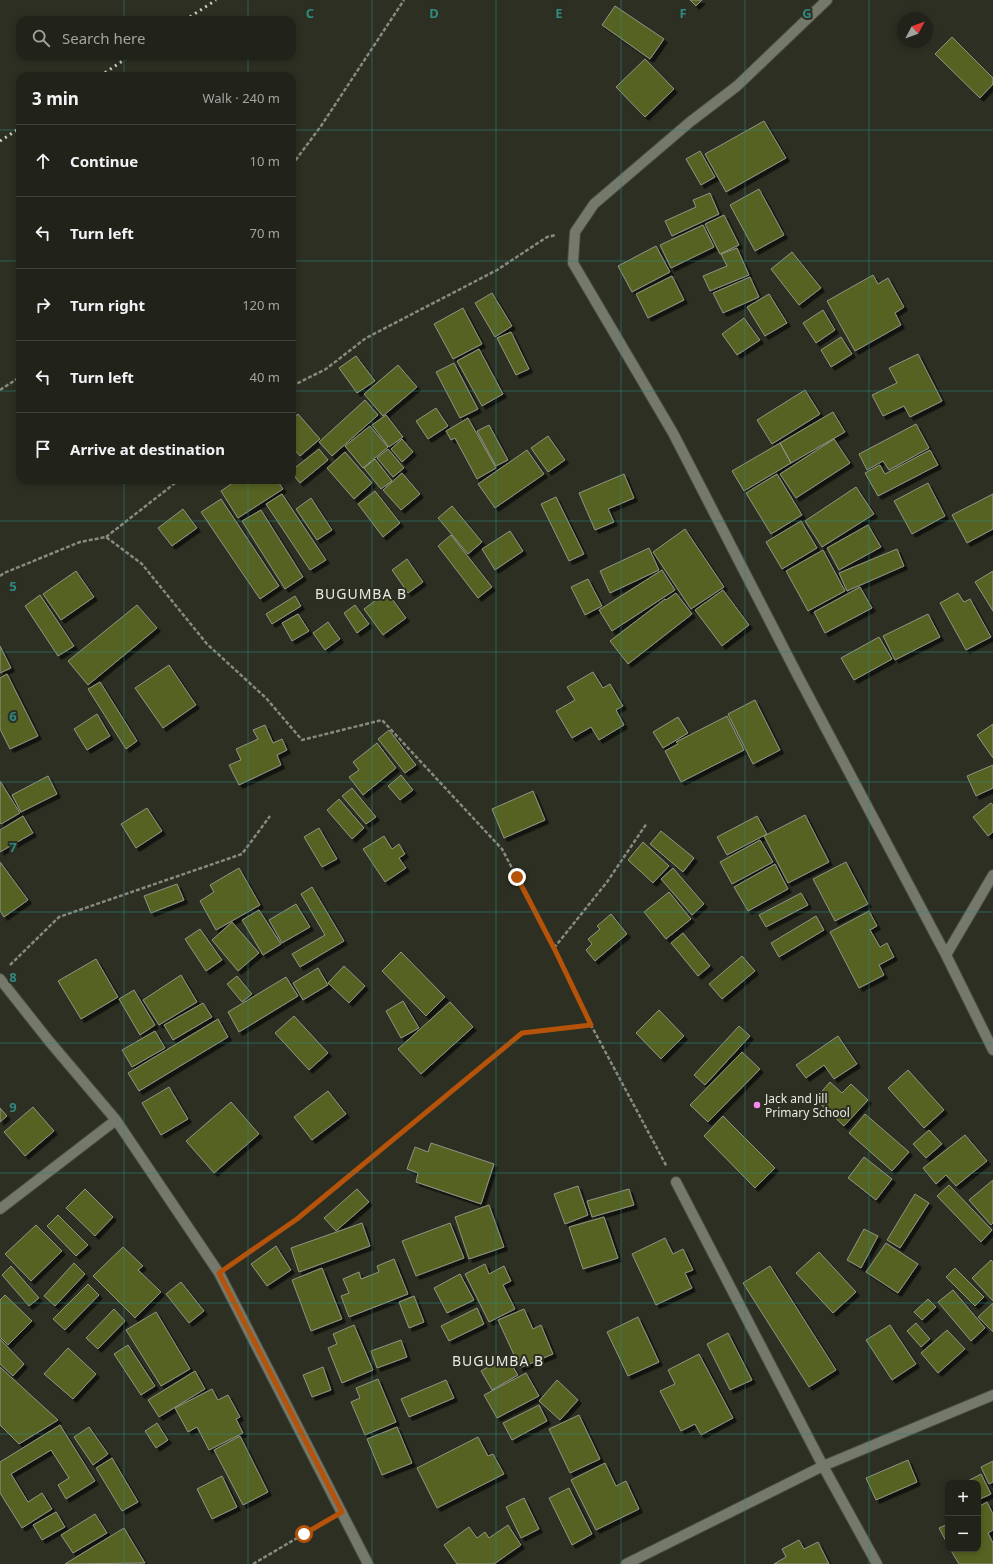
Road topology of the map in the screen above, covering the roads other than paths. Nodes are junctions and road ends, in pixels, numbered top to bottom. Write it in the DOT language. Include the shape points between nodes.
graph roads {
  1 [pos="827,0"];
  2 [pos="993,875"];
  3 [pos="946,955"];
  4 [pos="3,975"];
  5 [pos="993,1050"];
  6 [pos="116,1120"];
  7 [pos="676,1182"];
  8 [pos="0,1209"];
  9 [pos="993,1395"];
  10 [pos="823,1466"];
  11 [pos="368,1564"];
  12 [pos="626,1564"];
  13 [pos="877,1564"];
  1 -- 3 [label="street" via="737,86 690,122 594,204 575,232 573,263 673,433 801,683"];
  2 -- 3 [label="street"];
  3 -- 5 [label="street"];
  4 -- 6 [label="street" via="49,1041"];
  6 -- 8 [label="street"];
  6 -- 11 [label="street" via="219,1273"];
  7 -- 10 [label="street"];
  9 -- 10 [label="street"];
  10 -- 12 [label="street"];
  10 -- 13 [label="street"];
}
